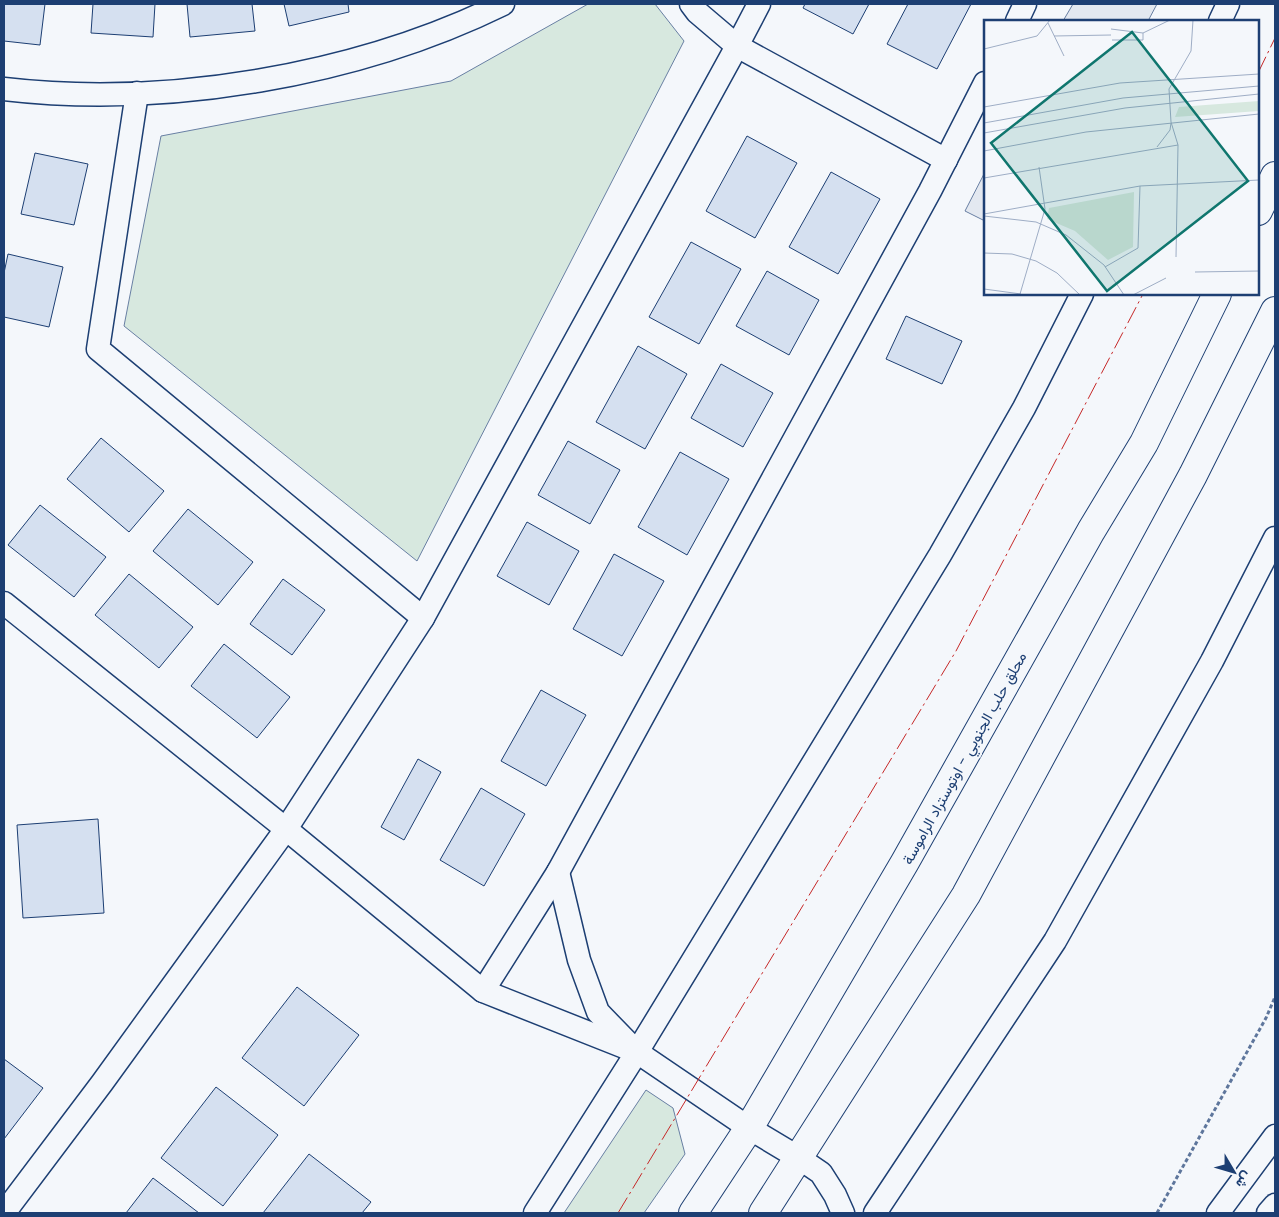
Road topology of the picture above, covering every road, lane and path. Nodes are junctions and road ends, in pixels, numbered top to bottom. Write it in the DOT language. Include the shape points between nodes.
graph roads {
  1 [pos="503,4"];
  2 [pos="691,4"];
  3 [pos="759,4"];
  4 [pos="1026,4"];
  5 [pos="1228,4"];
  6 [pos="1018,20"];
  7 [pos="1220,20"];
  8 [pos="737,46"];
  9 [pos="984,85"];
  10 [pos="4,89"];
  11 [pos="137,93"];
  12 [pos="946,160"];
  13 [pos="1275,176"];
  14 [pos="1259,209"];
  15 [pos="1081,295"];
  16 [pos="1217,295"];
  17 [pos="1275,311"];
  18 [pos="1275,538"];
  19 [pos="4,603"];
  20 [pos="423,618"];
  21 [pos="286,829"];
  22 [pos="558,872"];
  23 [pos="483,991"];
  24 [pos="1275,998"];
  25 [pos="637,1052"];
  26 [pos="749,1128"];
  27 [pos="1275,1136"];
  28 [pos="799,1158"];
  29 [pos="1275,1205"];
  30 [pos="4,1213"];
  31 [pos="535,1213"];
  32 [pos="694,1213"];
  33 [pos="763,1213"];
  34 [pos="843,1213"];
  35 [pos="875,1213"];
  36 [pos="1157,1213"];
  37 [pos="1218,1213"];
  38 [pos="1268,1213"];
  1 -- 11 [label="street" via="472,19 369,56 262,81 153,94"];
  2 -- 8 [label="street"];
  3 -- 8 [label="street"];
  4 -- 6 [label="street"];
  5 -- 7 [label="street"];
  8 -- 12 [label="street"];
  8 -- 20 [label="street"];
  9 -- 12 [label="street"];
  10 -- 11 [label="street" via="43,94"];
  11 -- 20 [label="street" via="98,349"];
  12 -- 22 [label="street"];
  13 -- 14 [label="highway"];
  15 -- 25 [label="street" via="1024,408 940,555"];
  16 -- 26 [label="highway, محلق حلب الجنوبي - اوتوستراد الراموسة" via="1144,443"];
  17 -- 28 [label="highway" via="1193,475 966,895"];
  18 -- 35 [label="street" via="1212,661 1055,941"];
  19 -- 21 [label="street"];
  20 -- 21 [label="street"];
  21 -- 23 [label="street"];
  21 -- 30 [label="street" via="102,1084"];
  22 -- 23 [label="street"];
  22 -- 25 [label="street" via="579,960 598,1012"];
  23 -- 25 [label="street"];
  24 -- 36 [label="path"];
  25 -- 26 [label="street"];
  25 -- 31 [label="street"];
  26 -- 28 [label="street"];
  26 -- 32 [label="highway, محلق حلب الجنوبي - اوتوستراد الراموسة"];
  27 -- 37 [label="street"];
  28 -- 33 [label="highway"];
  28 -- 34 [label="street" via="820,1173"];
  29 -- 38 [label="street"];
}
